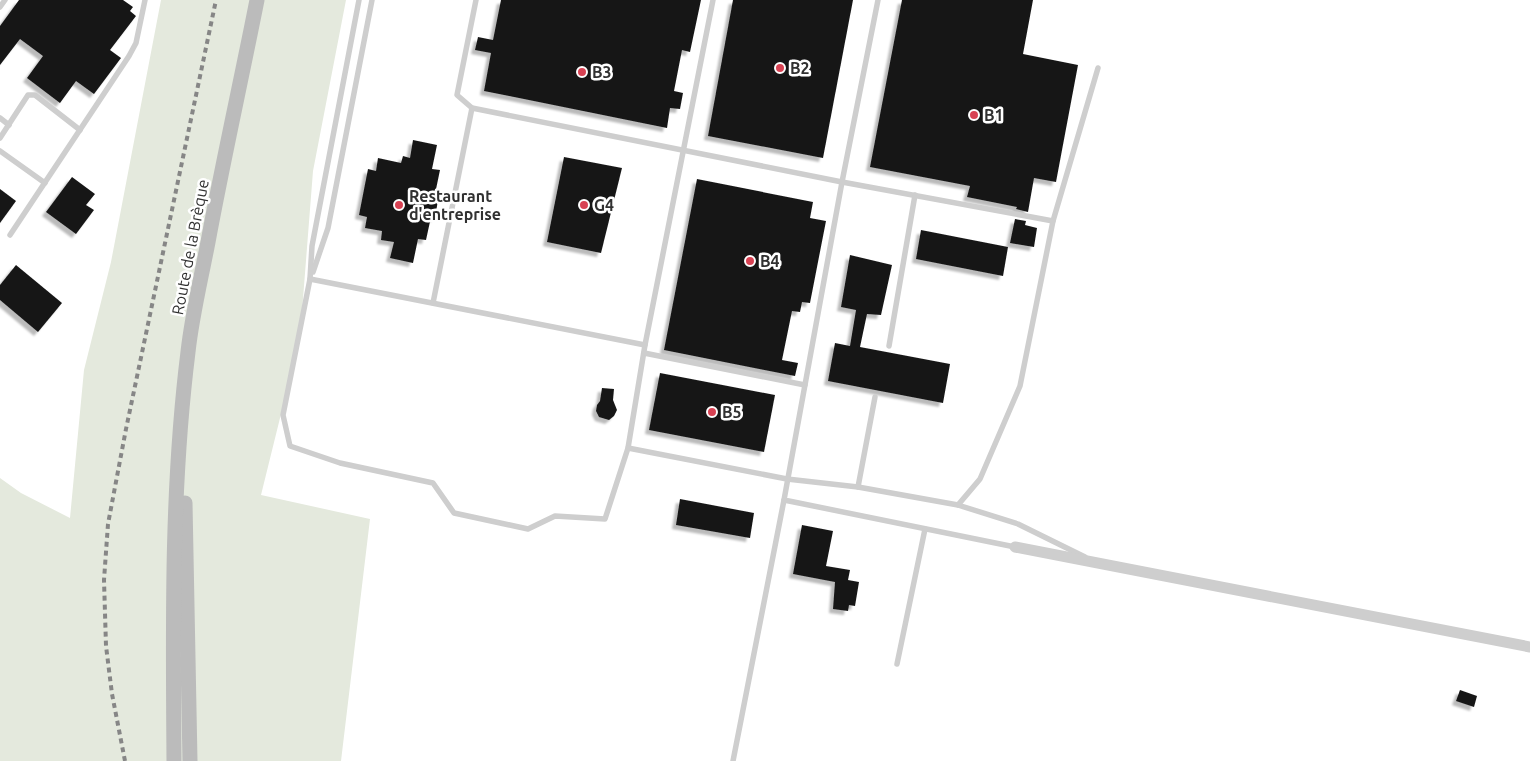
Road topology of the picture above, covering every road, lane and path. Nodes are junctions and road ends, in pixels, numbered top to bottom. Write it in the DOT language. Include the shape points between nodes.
graph roads {
  1 [pos="5,0"];
  2 [pos="145,0"];
  3 [pos="257,0"];
  4 [pos="359,0"];
  5 [pos="372,0"];
  6 [pos="476,0"];
  7 [pos="713,0"];
  8 [pos="878,0"];
  9 [pos="0,7"];
  10 [pos="1098,68"];
  11 [pos="472,108"];
  12 [pos="0,118"];
  13 [pos="9,125"];
  14 [pos="80,130"];
  15 [pos="0,138"];
  16 [pos="683,150"];
  17 [pos="0,151"];
  18 [pos="45,182"];
  19 [pos="842,182"];
  20 [pos="915,195"];
  21 [pos="1053,221"];
  22 [pos="10,235"];
  23 [pos="310,279"];
  24 [pos="433,303"];
  25 [pos="645,346"];
  26 [pos="889,346"];
  27 [pos="644,353"];
  28 [pos="805,384"];
  29 [pos="183,392"];
  30 [pos="875,397"];
  31 [pos="628,448"];
  32 [pos="787,479"];
  33 [pos="858,487"];
  34 [pos="784,500"];
  35 [pos="958,505"];
  36 [pos="925,529"];
  37 [pos="1015,547"];
  38 [pos="1098,563"];
  39 [pos="1530,647"];
  40 [pos="897,664"];
  41 [pos="174,761"];
  42 [pos="190,761"];
  43 [pos="733,761"];
  1 -- 9 [label="lane"];
  2 -- 14 [label="lane" via="136,43"];
  3 -- 29 [label="main road, Route de la Brèque" via="202,273"];
  4 -- 23 [label="lane" via="312,246"];
  5 -- 23 [label="lane" via="328,228"];
  6 -- 11 [label="lane" via="457,95"];
  7 -- 16 [label="lane"];
  8 -- 19 [label="lane"];
  10 -- 21 [label="lane"];
  11 -- 16 [label="lane"];
  11 -- 24 [label="lane"];
  12 -- 13 [label="lane"];
  13 -- 14 [label="lane" via="28,95 35,95"];
  13 -- 15 [label="lane"];
  14 -- 18 [label="lane"];
  16 -- 19 [label="lane"];
  16 -- 25 [label="lane"];
  17 -- 18 [label="lane"];
  18 -- 22 [label="lane"];
  19 -- 20 [label="lane"];
  19 -- 28 [label="lane"];
  20 -- 21 [label="lane"];
  20 -- 26 [label="lane"];
  21 -- 35 [label="lane" via="1020,386 980,479"];
  23 -- 24 [label="lane"];
  23 -- 31 [label="lane" via="283,415 290,446 340,463 433,483 454,513 528,529 555,516 605,519"];
  24 -- 25 [label="lane"];
  25 -- 27 [label="lane"];
  27 -- 28 [label="lane"];
  27 -- 31 [label="lane"];
  28 -- 32 [label="lane"];
  29 -- 41 [label="main road, Route de la Brèque" via="176,503"];
  29 -- 42 [label="main road"];
  30 -- 33 [label="lane"];
  31 -- 32 [label="lane"];
  32 -- 33 [label="lane"];
  32 -- 34 [label="lane"];
  33 -- 35 [label="lane"];
  34 -- 36 [label="lane"];
  34 -- 43 [label="lane"];
  35 -- 38 [label="lane" via="1018,524"];
  36 -- 37 [label="lane"];
  36 -- 40 [label="lane"];
  37 -- 38 [label="street"];
  38 -- 39 [label="street"];
}
